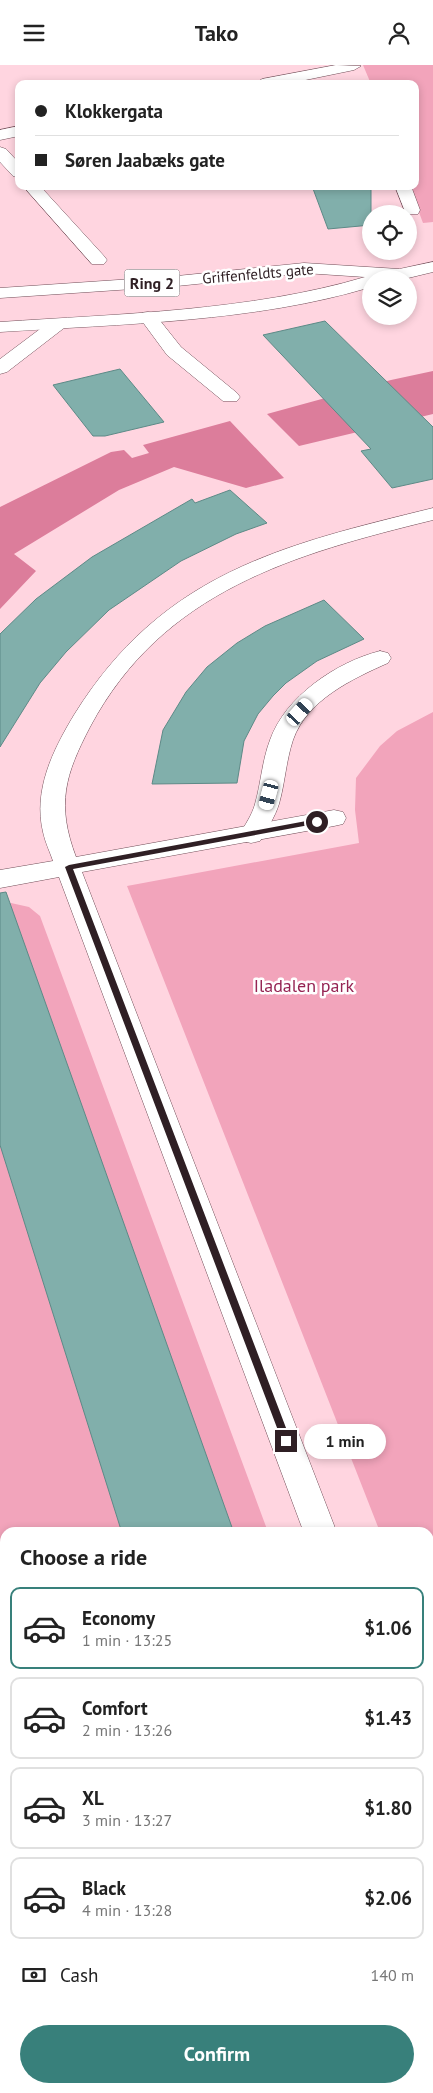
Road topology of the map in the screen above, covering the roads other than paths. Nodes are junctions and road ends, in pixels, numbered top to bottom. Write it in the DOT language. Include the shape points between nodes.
graph roads {
  1 [pos="354,65"];
  2 [pos="281,80"];
  3 [pos="360,80"];
  4 [pos="15,132"];
  5 [pos="0,135"];
  6 [pos="0,152"];
  7 [pos="15,169"];
  8 [pos="35,190"];
  9 [pos="404,190"];
  10 [pos="410,205"];
  11 [pos="98,260"];
  12 [pos="433,267"];
  13 [pos="414,270"];
  14 [pos="362,271"];
  15 [pos="362,284"];
  16 [pos="0,293"];
  17 [pos="148,317"];
  18 [pos="58,324"];
  19 [pos="0,327"];
  20 [pos="0,367"];
  21 [pos="230,397"];
  22 [pos="433,514"];
  23 [pos="380,658"];
  24 [pos="334,818"];
  25 [pos="252,835"];
  26 [pos="69,867"];
  27 [pos="0,879"];
  28 [pos="319,1527"];
  1 -- 2 [label="street"];
  1 -- 3 [label="street"];
  4 -- 5 [label="street"];
  6 -- 7 [label="street"];
  8 -- 11 [label="street"];
  9 -- 10 [label="street"];
  12 -- 13 [label="street, Griffenfeldts gate / Ring 2"];
  14 -- 16 [label="street, Griffenfeldts gate / Ring 2" via="304,268 120,286"];
  15 -- 17 [label="street, Griffenfeldts gate / Ring 2" via="325,295"];
  17 -- 18 [label="street, Griffenfeldts gate / Ring 2"];
  17 -- 21 [label="street" via="174,351"];
  18 -- 19 [label="street, Griffenfeldts gate / Ring 2"];
  18 -- 20 [label="street"];
  22 -- 26 [label="street" via="299,550 255,569 211,590 171,618 126,660 92,702 67,749 58,775 52,805 55,833"];
  23 -- 25 [label="street" via="335,680 290,723 279,751 266,807"];
  24 -- 25 [label="street"];
  25 -- 26 [label="street"];
  26 -- 27 [label="street"];
  26 -- 28 [label="street"];
}
